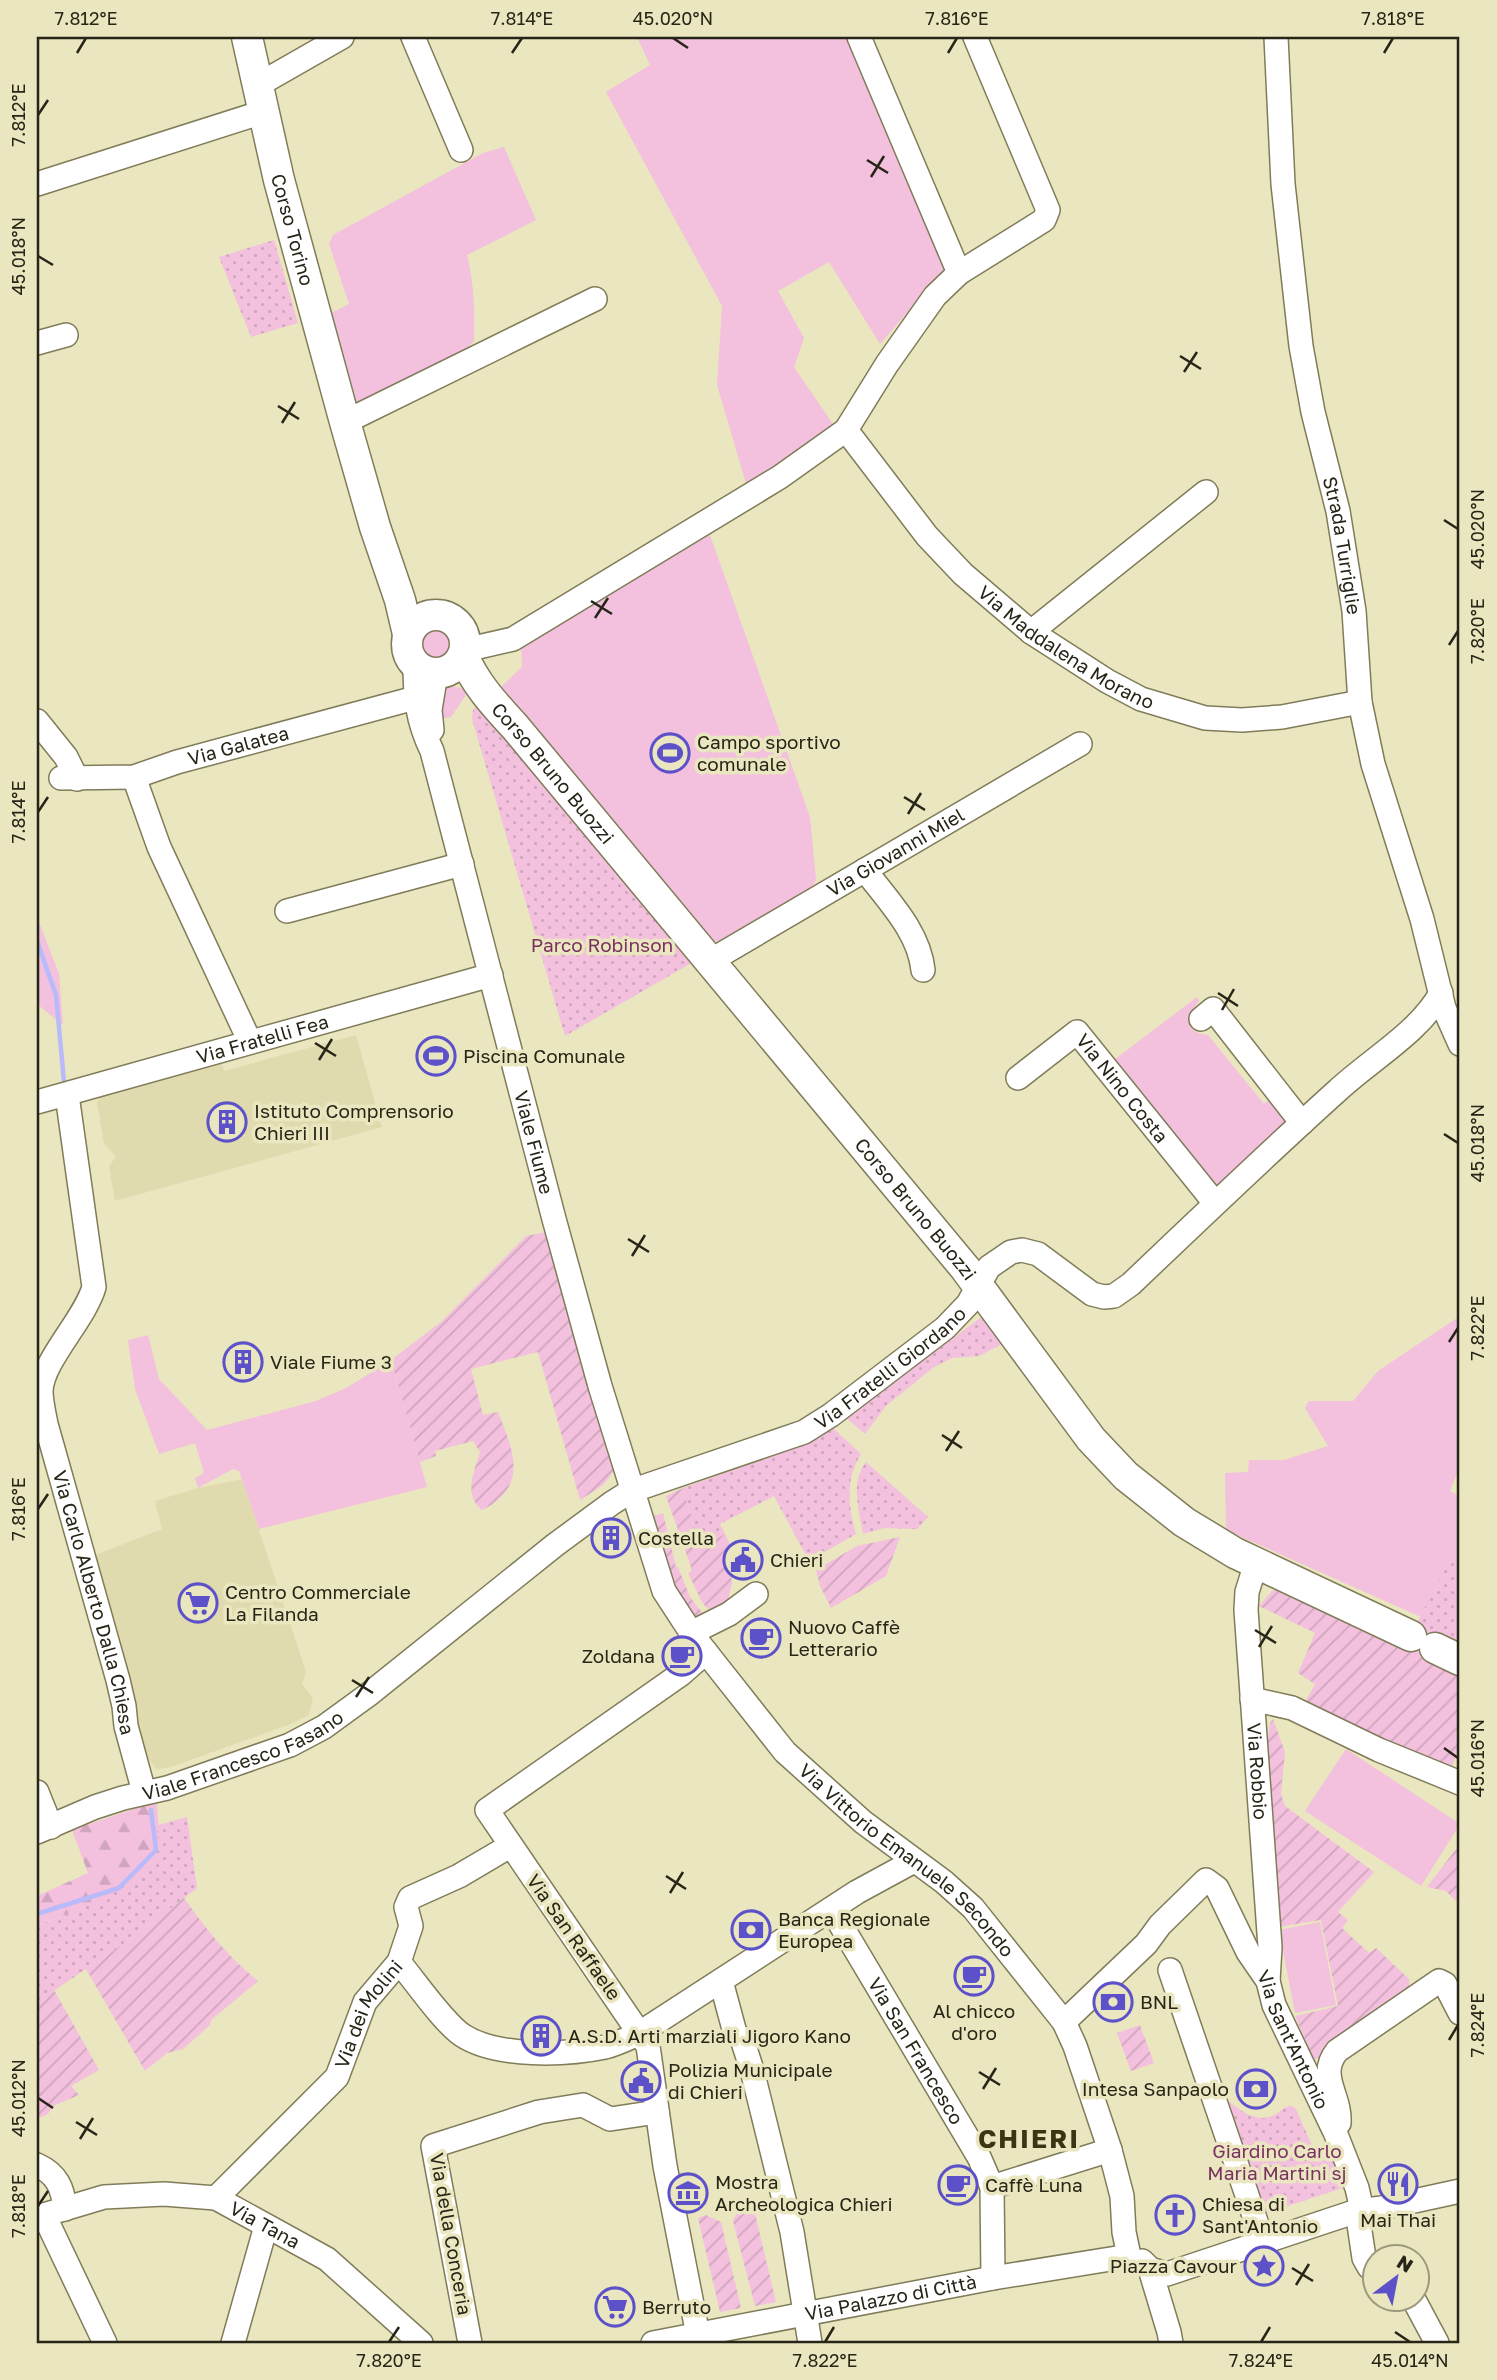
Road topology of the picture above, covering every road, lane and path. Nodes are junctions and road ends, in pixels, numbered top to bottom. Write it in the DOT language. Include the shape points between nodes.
graph roads {
  1 [pos="247,37"];
  2 [pos="342,37"];
  3 [pos="413,37"];
  4 [pos="859,37"];
  5 [pos="975,37"];
  6 [pos="1276,37"];
  7 [pos="261,99"];
  8 [pos="461,150"];
  9 [pos="37,184"];
  10 [pos="959,273"];
  11 [pos="595,299"];
  12 [pos="66,335"];
  13 [pos="37,343"];
  14 [pos="345,422"];
  15 [pos="846,430"];
  16 [pos="1206,492"];
  17 [pos="375,527"];
  18 [pos="435,614"];
  19 [pos="1031,632"];
  20 [pos="408,634"];
  21 [pos="444,663"];
  22 [pos="415,698"];
  23 [pos="1360,702"];
  24 [pos="37,722"];
  25 [pos="1080,744"];
  26 [pos="432,751"];
  27 [pos="134,777"];
  28 [pos="462,864"];
  29 [pos="865,870"];
  30 [pos="287,911"];
  31 [pos="710,961"];
  32 [pos="922,970"];
  33 [pos="491,975"];
  34 [pos="1441,993"];
  35 [pos="1206,1008"];
  36 [pos="250,1042"];
  37 [pos="1460,1044"];
  38 [pos="1018,1078"];
  39 [pos="67,1095"];
  40 [pos="37,1102"];
  41 [pos="1302,1124"];
  42 [pos="1216,1203"];
  43 [pos="979,1286"];
  44 [pos="631,1491"];
  45 [pos="1256,1563"];
  46 [pos="756,1594"];
  47 [pos="699,1629"];
  48 [pos="1435,1648"];
  49 [pos="706,1652"];
  50 [pos="1252,1699"];
  51 [pos="1460,1783"];
  52 [pos="37,1792"];
  53 [pos="144,1792"];
  54 [pos="44,1829"];
  55 [pos="510,1846"];
  56 [pos="914,1861"];
  57 [pos="832,1910"];
  58 [pos="399,1962"];
  59 [pos="1170,1969"];
  60 [pos="721,1981"];
  61 [pos="1268,1981"];
  62 [pos="1460,2013"];
  63 [pos="1064,2022"];
  64 [pos="644,2040"];
  65 [pos="657,2112"];
  66 [pos="1335,2132"];
  67 [pos="1110,2150"];
  68 [pos="37,2165"];
  69 [pos="992,2187"];
  70 [pos="1460,2191"];
  71 [pos="216,2198"];
  72 [pos="1360,2210"];
  73 [pos="49,2214"];
  74 [pos="266,2226"];
  75 [pos="1263,2242"];
  76 [pos="1363,2244"];
  77 [pos="1129,2256"];
  78 [pos="1150,2269"];
  79 [pos="993,2278"];
  80 [pos="1421,2314"];
  81 [pos="807,2315"];
  82 [pos="698,2335"];
  83 [pos="105,2343"];
  84 [pos="233,2343"];
  85 [pos="421,2343"];
  86 [pos="470,2343"];
  87 [pos="653,2343"];
  88 [pos="810,2343"];
  89 [pos="1171,2343"];
  90 [pos="1437,2343"];
  1 -- 7 [label="main road, Corso Torino"];
  2 -- 7 [label="street"];
  3 -- 8 [label="street"];
  4 -- 10 [label="street"];
  5 -- 10 [label="street" via="1048,210 1044,220"];
  6 -- 23 [label="street, Strada Turriglie" via="1283,184 1301,346 1340,523 1354,611"];
  7 -- 9 [label="street"];
  7 -- 14 [label="main road, Corso Torino"];
  10 -- 15 [label="street" via="927,308"];
  11 -- 14 [label="street"];
  12 -- 13 [label="street"];
  14 -- 17 [label="main road, Corso Torino"];
  15 -- 19 [label="street, Via Maddalena Morano" via="927,536 963,574"];
  15 -- 21 [label="street" via="780,477 513,639"];
  16 -- 19 [label="street"];
  17 -- 18 [label="main road, Corso Torino"];
  17 -- 20 [label="main road, Corso Torino"];
  18 -- 20 [label="main road" via="415,623"];
  18 -- 21 [label="main road" via="450,617 463,631"];
  19 -- 23 [label="street, Via Maddalena Morano" via="1142,699 1205,718 1282,716"];
  20 -- 21 [label="main road" via="407,648"];
  21 -- 22 [label="street, Viale Fiume"];
  21 -- 26 [label="street, Viale Fiume" via="430,710"];
  21 -- 31 [label="main road, Corso Bruno Buozzi" via="486,695 516,728"];
  22 -- 26 [label="street, Viale Fiume"];
  22 -- 27 [label="street, Via Galatea"];
  23 -- 34 [label="street, Strada Turriglie" via="1373,764"];
  24 -- 27 [label="street, Via Galatea" via="66,757 69,779"];
  25 -- 29 [label="street, Via Giovanni Miel"];
  26 -- 28 [label="street, Viale Fiume"];
  27 -- 36 [label="street" via="159,847"];
  28 -- 30 [label="street"];
  28 -- 33 [label="street, Viale Fiume"];
  29 -- 31 [label="street, Via Giovanni Miel"];
  29 -- 32 [label="street" via="912,934"];
  31 -- 43 [label="main road, Corso Bruno Buozzi"];
  33 -- 36 [label="street, Via Fratelli Fea"];
  33 -- 44 [label="street, Viale Fiume"];
  34 -- 37 [label="street, Strada Turriglie"];
  34 -- 41 [label="street, Via Fratelli Giordano" via="1424,1018"];
  35 -- 41 [label="street"];
  36 -- 39 [label="street, Via Fratelli Fea"];
  38 -- 42 [label="street, Via Nino Costa" via="1077,1032"];
  39 -- 40 [label="street, Via Fratelli Fea"];
  39 -- 53 [label="street, Via Carlo Alberto Dalla Chiesa" via="94,1287 46,1373 41,1392"];
  41 -- 42 [label="street, Via Fratelli Giordano"];
  42 -- 43 [label="street, Via Fratelli Giordano" via="1114,1296 1093,1294 1038,1254 1022,1250 989,1267"];
  43 -- 44 [label="street, Via Fratelli Giordano" via="945,1328 804,1432"];
  43 -- 45 [label="main road, Corso Bruno Buozzi" via="1091,1439 1126,1476 1184,1522"];
  44 -- 49 [label="street, Via Vittorio Emanuele Secondo" via="664,1591"];
  44 -- 53 [label="street, Viale Francesco Fasano" via="555,1545 324,1727 290,1745"];
  45 -- 48 [label="main road, Corso Bruno Buozzi"];
  45 -- 50 [label="street, Via Robbio" via="1247,1592"];
  46 -- 47 [label="street"];
  49 -- 55 [label="street, Via San Raffaele" via="487,1810"];
  49 -- 56 [label="street, Via Vittorio Emanuele Secondo" via="785,1752"];
  50 -- 51 [label="street" via="1292,1708"];
  50 -- 61 [label="street, Via Robbio" via="1270,1947"];
  52 -- 54 [label="street"];
  53 -- 54 [label="street, Viale Francesco Fasano"];
  55 -- 58 [label="street, Via dei Molini" via="410,1898 406,1907 411,1926"];
  55 -- 64 [label="street, Via San Raffaele"];
  56 -- 57 [label="street"];
  56 -- 63 [label="street, Via Vittorio Emanuele Secondo" via="974,1908"];
  57 -- 60 [label="street"];
  57 -- 69 [label="street, Via San Francesco" via="979,2157"];
  58 -- 64 [label="street" via="463,2035 496,2048 526,2054"];
  58 -- 71 [label="street, Via dei Molini" via="365,2002 337,2077"];
  59 -- 75 [label="street"];
  60 -- 64 [label="street"];
  60 -- 81 [label="street" via="735,2034 742,2039 752,2070 792,2232"];
  61 -- 63 [label="street, Via Sant'Antonio" via="1244,1945 1217,1888 1206,1880"];
  61 -- 66 [label="street, Via Sant'Antonio" via="1274,2005"];
  62 -- 66 [label="street" via="1439,1981 1337,2051 1327,2071 1340,2112"];
  63 -- 67 [label="street, Via Vittorio Emanuele Secondo"];
  64 -- 65 [label="street, Via San Raffaele"];
  65 -- 82 [label="street, Via San Raffaele"];
  65 -- 86 [label="street, Via della Conceria" via="610,2119 583,2105 538,2112 433,2146"];
  66 -- 72 [label="street, Via Sant'Antonio" via="1357,2188"];
  67 -- 69 [label="street"];
  67 -- 77 [label="street, Via Vittorio Emanuele Secondo" via="1122,2196"];
  68 -- 73 [label="street" via="57,2179 63,2192"];
  69 -- 79 [label="street, Via San Francesco"];
  70 -- 72 [label="street"];
  71 -- 73 [label="street, Via Tana" via="164,2194 104,2197"];
  71 -- 74 [label="street, Via Tana"];
  72 -- 75 [label="street"];
  72 -- 76 [label="street"];
  73 -- 83 [label="street"];
  74 -- 84 [label="street"];
  74 -- 85 [label="street, Via Tana" via="327,2259"];
  75 -- 78 [label="street" via="1167,2274"];
  77 -- 78 [label="street"];
  77 -- 79 [label="street, Via Palazzo di Città"];
  78 -- 89 [label="street"];
  79 -- 81 [label="street, Via Palazzo di Città"];
  80 -- 90 [label="street"];
  81 -- 82 [label="street, Via Palazzo di Città"];
  81 -- 88 [label="street"];
  82 -- 87 [label="street, Via Palazzo di Città"];
}
